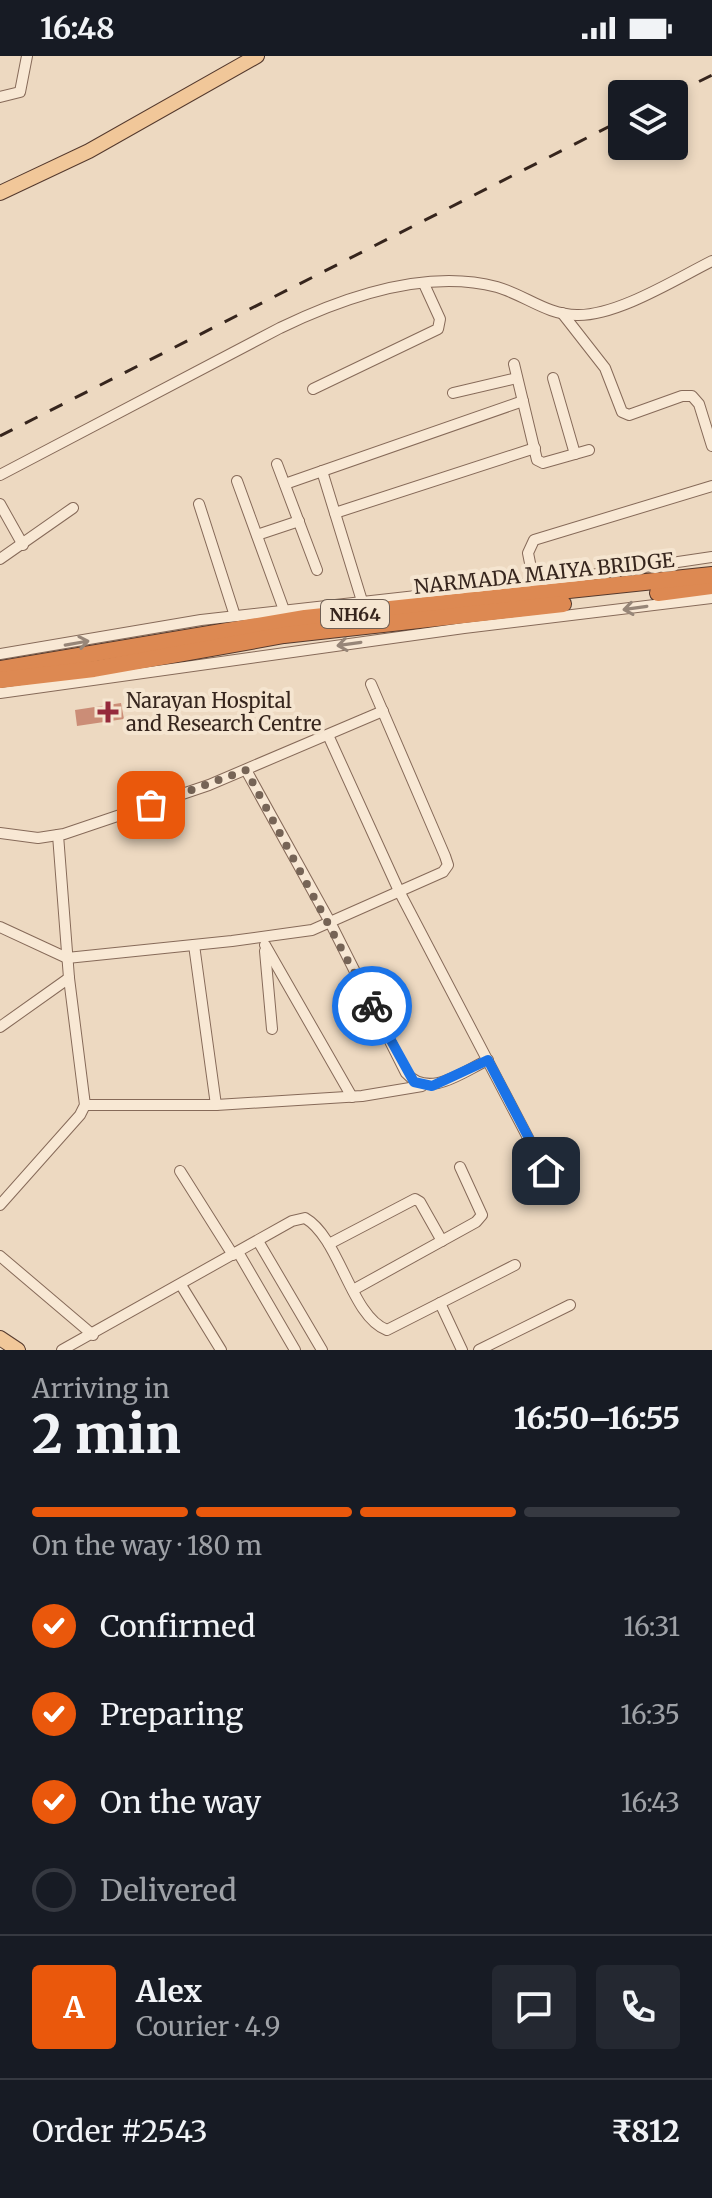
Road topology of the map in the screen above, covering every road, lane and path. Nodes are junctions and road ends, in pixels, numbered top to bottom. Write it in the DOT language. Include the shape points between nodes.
graph roads {
  1 [pos="27,56"];
  2 [pos="257,56"];
  3 [pos="0,97"];
  4 [pos="0,193"];
  5 [pos="712,261"];
  6 [pos="424,284"];
  7 [pos="562,313"];
  8 [pos="514,364"];
  9 [pos="517,378"];
  10 [pos="553,378"];
  11 [pos="313,389"];
  12 [pos="453,393"];
  13 [pos="523,401"];
  14 [pos="712,446"];
  15 [pos="535,448"];
  16 [pos="589,450"];
  17 [pos="575,454"];
  18 [pos="277,464"];
  19 [pos="322,471"];
  20 [pos="0,475"];
  21 [pos="237,481"];
  22 [pos="285,484"];
  23 [pos="712,486"];
  24 [pos="0,504"];
  25 [pos="199,504"];
  26 [pos="73,508"];
  27 [pos="335,513"];
  28 [pos="299,521"];
  29 [pos="257,535"];
  30 [pos="23,545"];
  31 [pos="712,557"];
  32 [pos="0,559"];
  33 [pos="317,570"];
  34 [pos="712,575"];
  35 [pos="534,583"];
  36 [pos="712,586"];
  37 [pos="712,598"];
  38 [pos="362,601"];
  39 [pos="284,610"];
  40 [pos="235,616"];
  41 [pos="0,654"];
  42 [pos="0,669"];
  43 [pos="0,680"];
  44 [pos="371,684"];
  45 [pos="0,693"];
  46 [pos="383,711"];
  47 [pos="328,735"];
  48 [pos="246,770"];
  49 [pos="0,833"];
  50 [pos="58,835"];
  51 [pos="399,891"];
  52 [pos="330,922"];
  53 [pos="0,927"];
  54 [pos="264,941"];
  55 [pos="194,945"];
  56 [pos="67,958"];
  57 [pos="69,978"];
  58 [pos="0,1027"];
  59 [pos="272,1029"];
  60 [pos="488,1060"];
  61 [pos="422,1086"];
  62 [pos="352,1097"];
  63 [pos="85,1105"];
  64 [pos="216,1105"];
  65 [pos="460,1167"];
  66 [pos="180,1171"];
  67 [pos="560,1199"];
  68 [pos="0,1205"];
  69 [pos="258,1241"];
  70 [pos="442,1241"];
  71 [pos="329,1244"];
  72 [pos="235,1254"];
  73 [pos="0,1256"];
  74 [pos="515,1265"];
  75 [pos="181,1285"];
  76 [pos="353,1290"];
  77 [pos="440,1303"];
  78 [pos="570,1305"];
  79 [pos="93,1335"];
  80 [pos="0,1338"];
  81 [pos="18,1350"];
  82 [pos="62,1350"];
  83 [pos="221,1350"];
  84 [pos="295,1350"];
  85 [pos="322,1350"];
  86 [pos="462,1350"];
  87 [pos="479,1350"];
  1 -- 3 [label="street" via="20,92"];
  2 -- 4 [label="main road" via="89,151"];
  5 -- 7 [label="street" via="597,313"];
  6 -- 7 [label="street" via="490,286"];
  6 -- 11 [label="street" via="440,319 438,329"];
  6 -- 20 [label="street" via="323,307"];
  7 -- 14 [label="street" via="605,368 622,412 629,415 692,396"];
  8 -- 9 [label="street"];
  9 -- 12 [label="street"];
  9 -- 13 [label="street"];
  10 -- 17 [label="street"];
  13 -- 15 [label="street"];
  13 -- 19 [label="street"];
  15 -- 17 [label="street" via="543,463"];
  15 -- 27 [label="street"];
  16 -- 17 [label="street"];
  18 -- 22 [label="street"];
  19 -- 22 [label="street"];
  19 -- 27 [label="street"];
  21 -- 29 [label="street"];
  22 -- 28 [label="street"];
  23 -- 35 [label="street" via="534,540 528,553"];
  24 -- 30 [label="street"];
  25 -- 40 [label="street"];
  26 -- 30 [label="street"];
  27 -- 38 [label="street"];
  28 -- 29 [label="street"];
  28 -- 33 [label="street"];
  29 -- 39 [label="street"];
  30 -- 32 [label="street"];
  31 -- 35 [label="street, NH64"];
  34 -- 42 [label="highway, NARMADA MAIYA BRIDGE / NH64" via="305,618"];
  35 -- 38 [label="street, NH64"];
  36 -- 43 [label="highway, NH64" via="284,635"];
  37 -- 45 [label="street, one-way"];
  38 -- 39 [label="street, NH64"];
  39 -- 40 [label="street, NH64"];
  41 -- 40 [label="street, NH64, one-way"];
  44 -- 46 [label="street"];
  46 -- 47 [label="street"];
  46 -- 51 [label="street" via="448,865"];
  47 -- 48 [label="street"];
  47 -- 51 [label="street"];
  48 -- 50 [label="street"];
  48 -- 52 [label="street"];
  49 -- 50 [label="street"];
  50 -- 56 [label="street"];
  51 -- 52 [label="street"];
  51 -- 60 [label="street"];
  52 -- 54 [label="street"];
  52 -- 61 [label="street" via="406,1073"];
  53 -- 56 [label="street"];
  54 -- 55 [label="street"];
  54 -- 59 [label="street"];
  54 -- 62 [label="street"];
  55 -- 56 [label="street"];
  55 -- 64 [label="street"];
  56 -- 57 [label="street"];
  57 -- 58 [label="street"];
  57 -- 63 [label="street"];
  60 -- 61 [label="street"];
  60 -- 67 [label="street"];
  61 -- 62 [label="street"];
  62 -- 64 [label="street"];
  63 -- 64 [label="street"];
  63 -- 68 [label="street"];
  65 -- 70 [label="street" via="482,1215"];
  66 -- 72 [label="street"];
  69 -- 71 [label="street" via="305,1218"];
  69 -- 72 [label="street"];
  69 -- 85 [label="street"];
  70 -- 71 [label="street" via="415,1199"];
  70 -- 76 [label="street"];
  71 -- 76 [label="street"];
  72 -- 75 [label="street"];
  72 -- 84 [label="street"];
  73 -- 79 [label="street"];
  74 -- 77 [label="street"];
  75 -- 79 [label="street"];
  75 -- 83 [label="street"];
  76 -- 77 [label="street" via="379,1327 387,1330"];
  77 -- 86 [label="street"];
  78 -- 87 [label="street"];
  79 -- 82 [label="street"];
  80 -- 81 [label="main road"];
}
